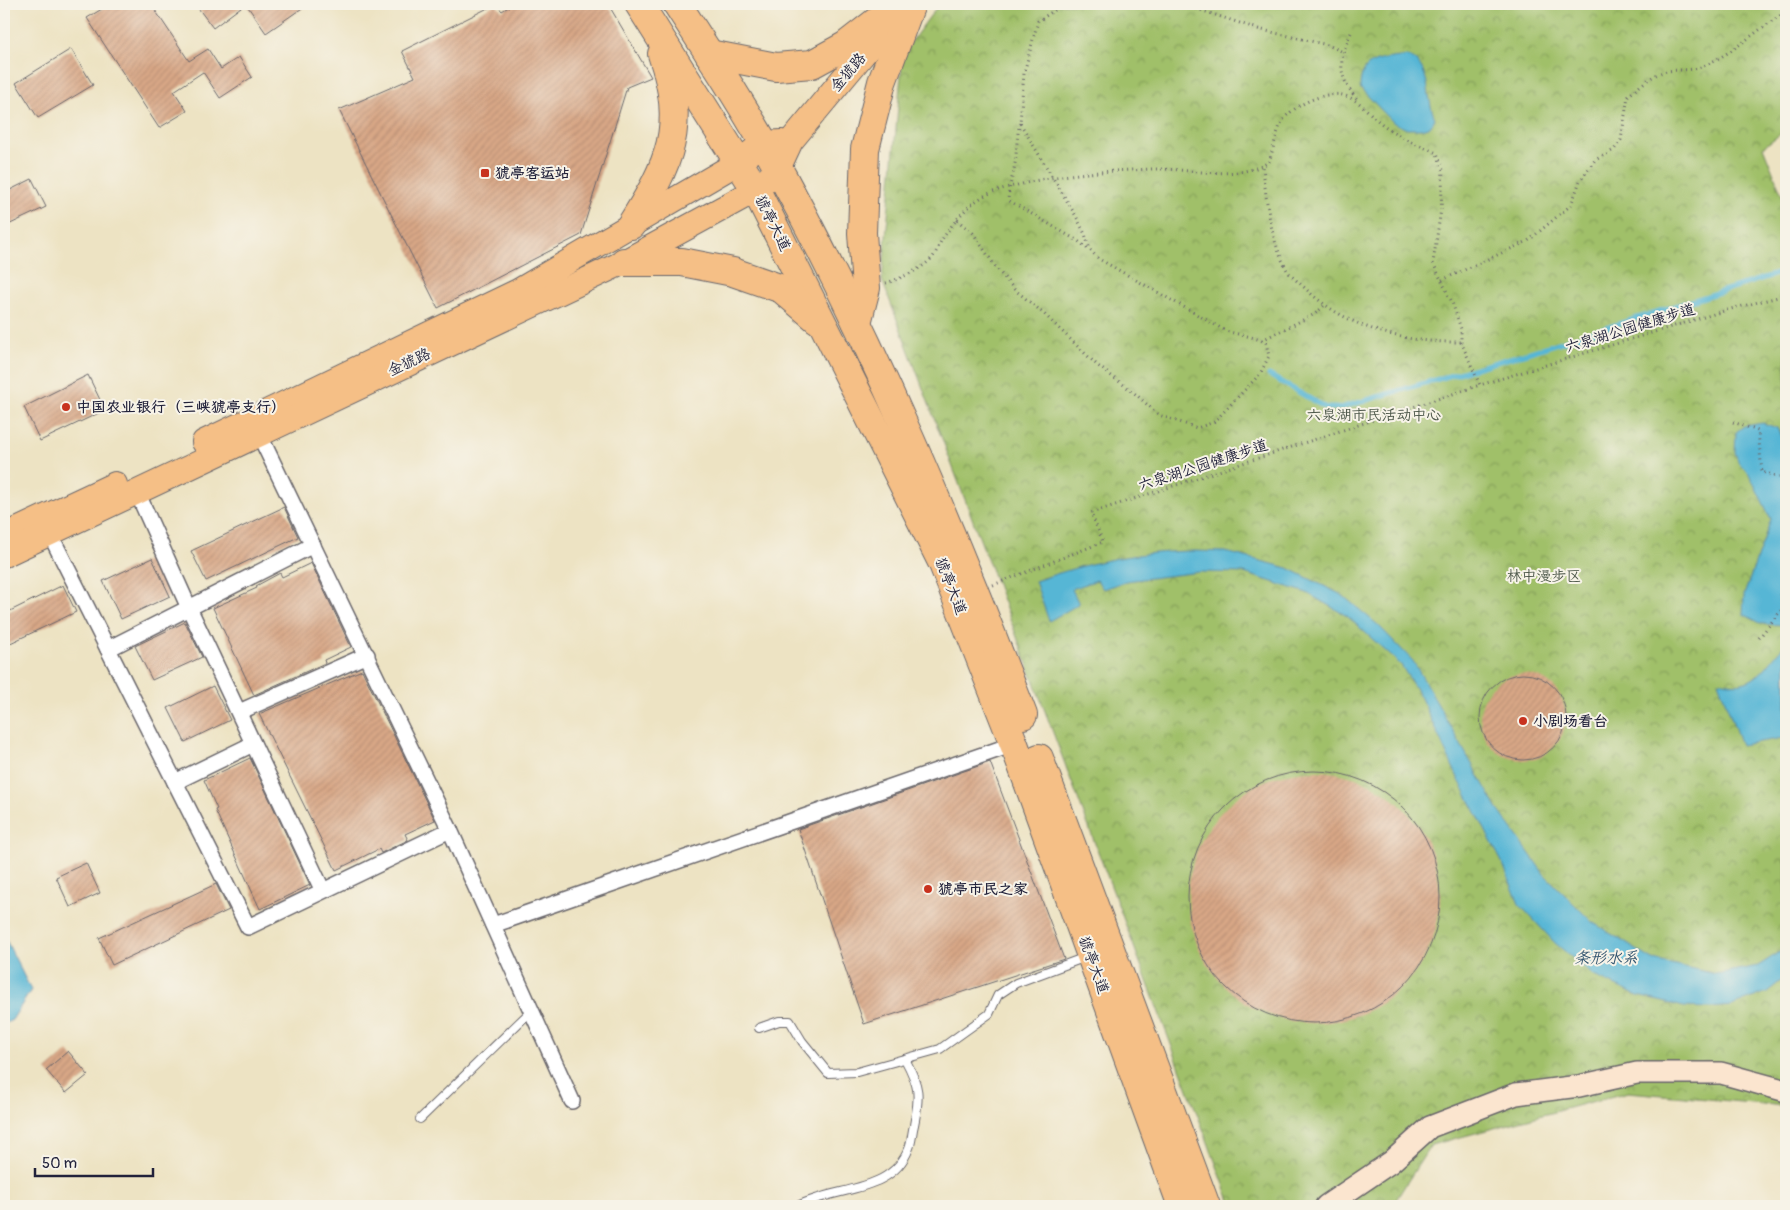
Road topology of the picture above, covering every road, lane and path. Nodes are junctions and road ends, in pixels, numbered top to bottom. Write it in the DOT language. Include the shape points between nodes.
graph roads {
  1 [pos="677,4"];
  2 [pos="899,4"];
  3 [pos="905,4"];
  4 [pos="911,4"];
  5 [pos="1064,4"];
  6 [pos="1182,4"];
  7 [pos="640,5"];
  8 [pos="1786,12"];
  9 [pos="1351,33"];
  10 [pos="1343,52"];
  11 [pos="709,54"];
  12 [pos="1361,103"];
  13 [pos="1020,123"];
  14 [pos="791,141"];
  15 [pos="763,143"];
  16 [pos="739,162"];
  17 [pos="1263,166"];
  18 [pos="778,168"];
  19 [pos="1054,178"];
  20 [pos="1009,188"];
  21 [pos="756,190"];
  22 [pos="957,220"];
  23 [pos="631,225"];
  24 [pos="1090,250"];
  25 [pos="624,262"];
  26 [pos="1442,280"];
  27 [pos="866,288"];
  28 [pos="1786,295"];
  29 [pos="1325,305"];
  30 [pos="857,322"];
  31 [pos="826,326"];
  32 [pos="1261,340"];
  33 [pos="1461,342"];
  34 [pos="1480,384"];
  35 [pos="1733,422"];
  36 [pos="259,434"];
  37 [pos="1786,479"];
  38 [pos="137,492"];
  39 [pos="50,534"];
  40 [pos="4,536"];
  41 [pos="313,545"];
  42 [pos="4,555"];
  43 [pos="1786,586"];
  44 [pos="976,592"];
  45 [pos="1786,603"];
  46 [pos="189,608"];
  47 [pos="1759,638"];
  48 [pos="108,649"];
  49 [pos="367,655"];
  50 [pos="239,712"];
  51 [pos="253,744"];
  52 [pos="1014,744"];
  53 [pos="175,782"];
  54 [pos="450,830"];
  55 [pos="322,889"];
  56 [pos="493,924"];
  57 [pos="1091,955"];
  58 [pos="532,1010"];
  59 [pos="759,1028"];
  60 [pos="905,1059"];
  61 [pos="1786,1091"];
  62 [pos="572,1101"];
  63 [pos="420,1119"];
  64 [pos="798,1206"];
  65 [pos="1182,1206"];
  66 [pos="1206,1206"];
  67 [pos="1326,1206"];
  1 -- 11 [label="highway, 猇亭大道"];
  2 -- 11 [label="highway" via="845,46 812,64 776,66"];
  3 -- 14 [label="main road, 金猇路"];
  4 -- 27 [label="highway" via="882,82 865,149 862,233"];
  5 -- 13 [label="path" via="1038,21 1024,73"];
  6 -- 10 [label="path"];
  7 -- 16 [label="highway, 猇亭大道"];
  7 -- 23 [label="highway" via="669,76 672,133 668,158 658,182"];
  8 -- 26 [label="path" via="1697,68 1662,72 1643,83 1628,96 1621,140 1614,150 1594,160 1580,180 1571,205 1528,241"];
  9 -- 10 [label="path"];
  10 -- 12 [label="path" via="1340,66 1344,82"];
  11 -- 15 [label="highway, 猇亭大道"];
  12 -- 17 [label="path" via="1342,94 1316,98 1295,107 1282,122 1268,162"];
  12 -- 26 [label="path" via="1382,124 1437,152 1443,170 1433,264"];
  13 -- 19 [label="path"];
  13 -- 20 [label="path"];
  14 -- 15 [label="main road"];
  14 -- 18 [label="main road, 金猇路"];
  15 -- 16 [label="main road, 金猇路"];
  15 -- 18 [label="highway, 猇亭大道"];
  16 -- 21 [label="highway, 猇亭大道"];
  16 -- 23 [label="main road, 金猇路"];
  17 -- 19 [label="path" via="1256,170 1228,172 1153,169"];
  17 -- 29 [label="path" via="1275,241 1288,272"];
  18 -- 21 [label="main road, 金猇路"];
  18 -- 30 [label="highway, 猇亭大道"];
  19 -- 20 [label="path"];
  19 -- 24 [label="path" via="1085,234"];
  20 -- 22 [label="path" via="990,192 974,202"];
  20 -- 24 [label="path" via="1008,200"];
  21 -- 25 [label="main road, 金猇路"];
  21 -- 31 [label="highway, 猇亭大道"];
  22 -- 27 [label="path" via="932,258 893,281"];
  22 -- 32 [label="path" via="973,233 1014,289 1098,366 1132,390 1159,415 1198,428 1214,422 1260,374 1270,356 1266,343"];
  23 -- 40 [label="main road, 金猇路" via="518,291"];
  24 -- 32 [label="path" via="1098,259 1226,331"];
  25 -- 31 [label="highway" via="682,262 732,272 782,289"];
  25 -- 36 [label="main road, 金猇路"];
  26 -- 33 [label="path" via="1461,329"];
  27 -- 30 [label="highway"];
  28 -- 34 [label="path, 六泉湖公园健康步道"];
  29 -- 32 [label="path" via="1314,314"];
  29 -- 33 [label="path" via="1364,327 1401,338"];
  30 -- 44 [label="highway, 猇亭大道"];
  31 -- 52 [label="highway, 猇亭大道" via="943,564"];
  33 -- 34 [label="path"];
  34 -- 44 [label="path, 六泉湖公园健康步道" via="1091,514 1103,542"];
  35 -- 37 [label="path" via="1758,430 1762,472"];
  36 -- 38 [label="main road, 金猇路"];
  36 -- 41 [label="street"];
  38 -- 39 [label="main road, 金猇路"];
  38 -- 46 [label="street"];
  39 -- 42 [label="main road, 金猇路"];
  39 -- 48 [label="street"];
  41 -- 46 [label="street"];
  41 -- 49 [label="street"];
  43 -- 45 [label="path" via="1780,598"];
  44 -- 66 [label="highway, 猇亭大道"];
  45 -- 47 [label="path"];
  46 -- 48 [label="street"];
  46 -- 50 [label="street"];
  48 -- 53 [label="street"];
  49 -- 50 [label="street"];
  49 -- 54 [label="street"];
  50 -- 51 [label="street"];
  51 -- 53 [label="street"];
  51 -- 55 [label="street"];
  52 -- 56 [label="street"];
  52 -- 57 [label="highway, 猇亭大道"];
  53 -- 55 [label="street" via="248,927"];
  54 -- 55 [label="street"];
  54 -- 56 [label="street"];
  56 -- 58 [label="street"];
  57 -- 60 [label="lane" via="1016,983 998,995 989,1014 972,1028 940,1049"];
  57 -- 65 [label="highway, 猇亭大道"];
  58 -- 62 [label="street"];
  58 -- 63 [label="lane"];
  59 -- 60 [label="lane" via="790,1021 828,1073 857,1072"];
  60 -- 64 [label="lane" via="918,1090 919,1106 909,1148 897,1169 882,1181 814,1197"];
  61 -- 67 [label="street" via="1721,1073 1637,1073 1579,1086 1516,1094 1430,1127 1392,1162"];
}
